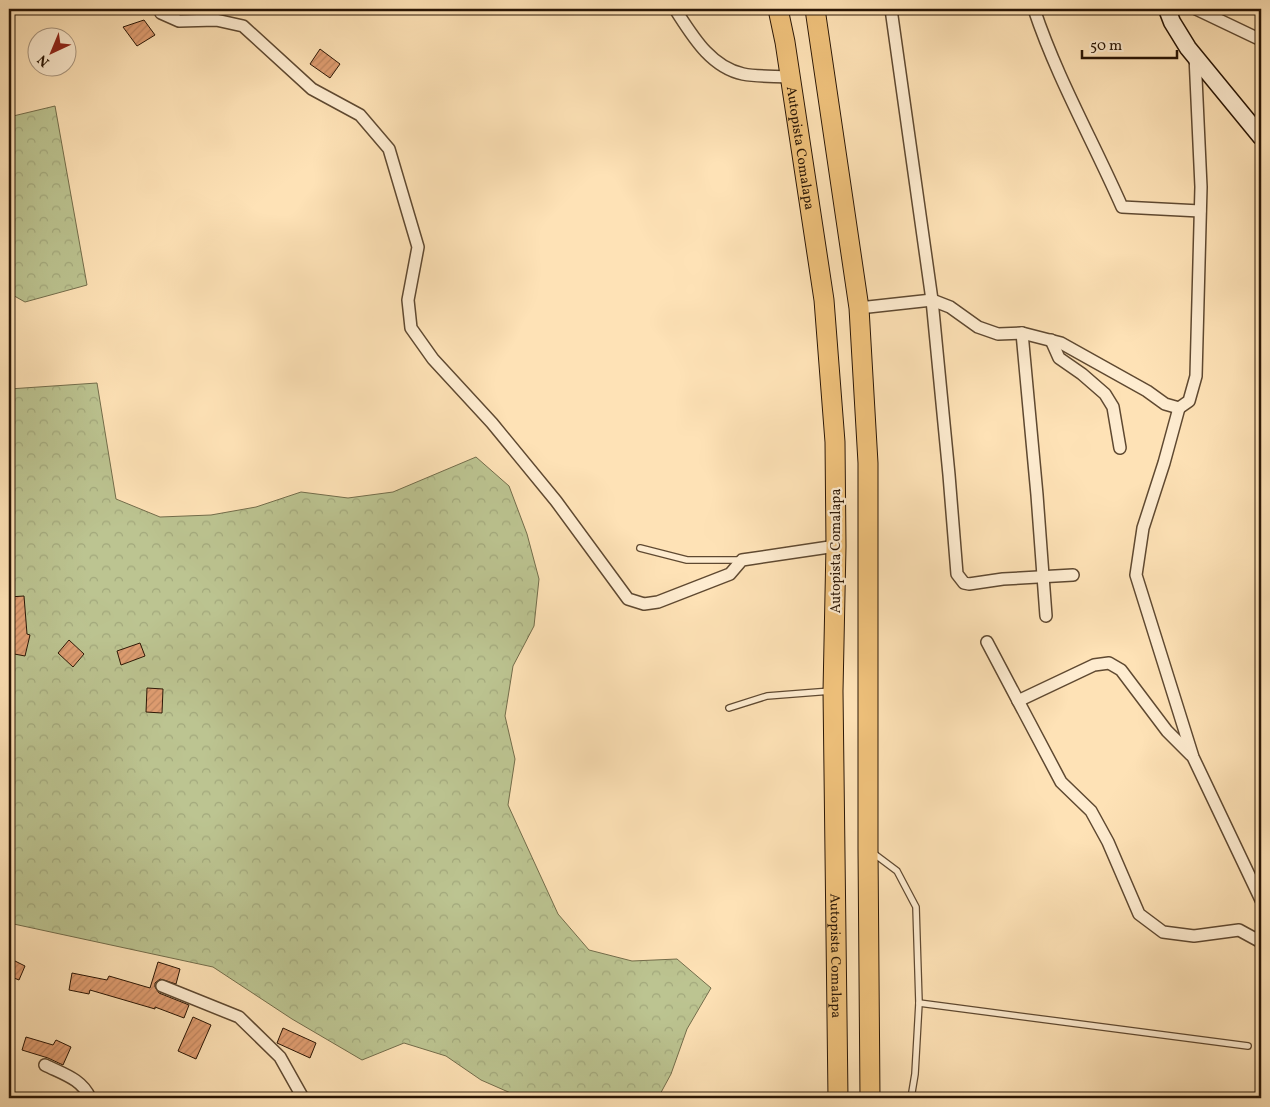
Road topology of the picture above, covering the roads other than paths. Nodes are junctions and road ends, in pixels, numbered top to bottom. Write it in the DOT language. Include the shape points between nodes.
graph roads {
  1 [pos="162,9"];
  2 [pos="675,9"];
  3 [pos="778,9"];
  4 [pos="816,9"];
  5 [pos="891,9"];
  6 [pos="1034,9"];
  7 [pos="1167,9"];
  8 [pos="1196,9"];
  9 [pos="1261,40"];
  10 [pos="1196,56"];
  11 [pos="790,77"];
  12 [pos="1261,137"];
  13 [pos="1200,211"];
  14 [pos="932,300"];
  15 [pos="859,308"];
  16 [pos="1022,333"];
  17 [pos="1051,340"];
  18 [pos="1179,408"];
  19 [pos="1120,448"];
  20 [pos="836,546"];
  21 [pos="640,548"];
  22 [pos="742,560"];
  23 [pos="1072,575"];
  24 [pos="1044,577"];
  25 [pos="1046,616"];
  26 [pos="987,642"];
  27 [pos="833,691"];
  28 [pos="1018,701"];
  29 [pos="729,708"];
  30 [pos="1193,757"];
  31 [pos="868,849"];
  32 [pos="1261,900"];
  33 [pos="1261,942"];
  34 [pos="162,986"];
  35 [pos="919,1003"];
  36 [pos="1248,1046"];
  37 [pos="45,1065"];
  38 [pos="90,1098"];
  39 [pos="304,1098"];
  40 [pos="838,1098"];
  41 [pos="870,1098"];
  42 [pos="911,1098"];
  1 -- 22 [label="street" via="161,13 179,21 216,20 243,26 312,89 360,116 389,149 418,247 408,300 411,328 433,359 492,423 556,502 628,599 644,604 658,602 730,574"];
  2 -- 11 [label="street" via="699,46 722,66 742,74"];
  3 -- 11 [label="highway, Autopista Comalapa"];
  4 -- 15 [label="highway"];
  5 -- 14 [label="street"];
  6 -- 13 [label="street" via="1067,92 1122,207"];
  7 -- 10 [label="main road" via="1188,48"];
  8 -- 9 [label="street"];
  10 -- 12 [label="main road"];
  10 -- 13 [label="street"];
  11 -- 20 [label="highway, Autopista Comalapa" via="824,300 835,442"];
  13 -- 18 [label="street" via="1196,376 1189,402"];
  14 -- 15 [label="street"];
  14 -- 16 [label="street" via="998,334"];
  14 -- 24 [label="street" via="957,574 969,584"];
  15 -- 31 [label="highway" via="868,463"];
  16 -- 17 [label="street"];
  16 -- 24 [label="street"];
  17 -- 18 [label="street" via="1085,356 1165,404"];
  17 -- 19 [label="street" via="1058,358 1105,394 1113,408"];
  18 -- 30 [label="street" via="1143,528 1136,575"];
  20 -- 22 [label="street"];
  20 -- 27 [label="highway, Autopista Comalapa"];
  21 -- 22 [label="lane" via="687,560"];
  23 -- 24 [label="street"];
  24 -- 25 [label="street"];
  26 -- 28 [label="street"];
  27 -- 29 [label="lane" via="767,696"];
  27 -- 40 [label="highway, Autopista Comalapa"];
  28 -- 30 [label="street" via="1094,664 1109,663 1121,670 1167,731"];
  28 -- 33 [label="street" via="1061,782 1091,811 1140,914 1163,932 1194,936 1240,930"];
  30 -- 32 [label="street"];
  31 -- 35 [label="lane" via="897,871 916,908"];
  31 -- 41 [label="highway"];
  34 -- 39 [label="street" via="239,1017 280,1057"];
  35 -- 36 [label="lane"];
  35 -- 42 [label="lane"];
  37 -- 38 [label="street" via="76,1080"];
}
